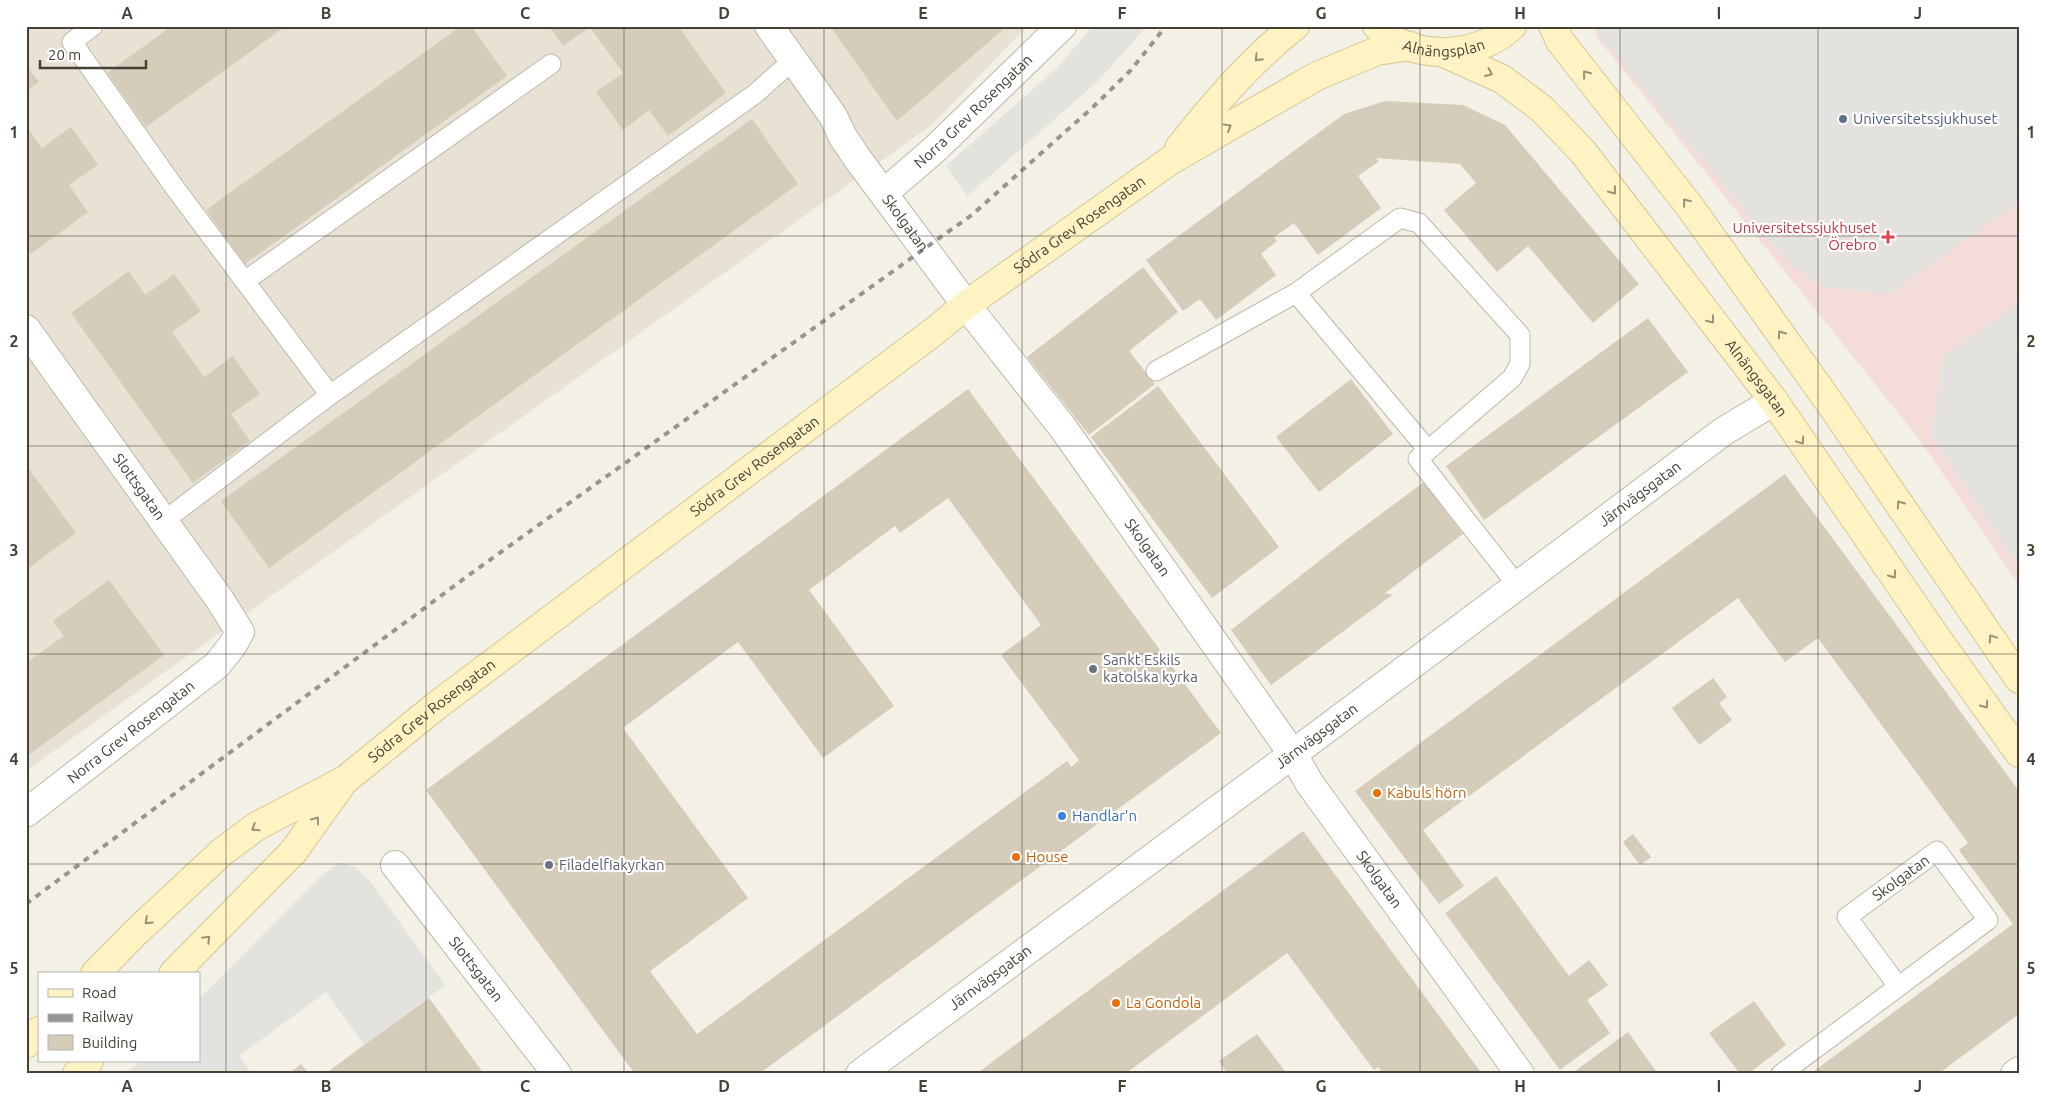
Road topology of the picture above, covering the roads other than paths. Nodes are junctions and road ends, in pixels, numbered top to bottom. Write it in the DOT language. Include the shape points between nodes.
graph roads {
  1 [pos="92,26"];
  2 [pos="769,26"];
  3 [pos="1062,26"];
  4 [pos="1294,26"];
  5 [pos="1377,26"];
  6 [pos="1512,26"];
  7 [pos="1553,26"];
  8 [pos="1410,46"];
  9 [pos="1444,53"];
  10 [pos="793,60"];
  11 [pos="551,64"];
  12 [pos="1171,160"];
  13 [pos="884,194"];
  14 [pos="245,281"];
  15 [pos="1296,293"];
  16 [pos="966,305"];
  17 [pos="26,329"];
  18 [pos="1156,371"];
  19 [pos="1809,374"];
  20 [pos="330,395"];
  21 [pos="1774,401"];
  22 [pos="1428,450"];
  23 [pos="177,510"];
  24 [pos="1517,585"];
  25 [pos="232,646"];
  26 [pos="2019,679"];
  27 [pos="1292,753"];
  28 [pos="2019,753"];
  29 [pos="345,780"];
  30 [pos="26,813"];
  31 [pos="395,865"];
  32 [pos="97,972"];
  33 [pos="175,972"];
  34 [pos="1898,986"];
  35 [pos="38,1032"];
  36 [pos="26,1044"];
  37 [pos="88,1062"];
  38 [pos="2019,1071"];
  39 [pos="77,1074"];
  40 [pos="557,1074"];
  41 [pos="860,1074"];
  42 [pos="1520,1074"];
  43 [pos="1781,1074"];
  44 [pos="2015,1074"];
  1 -- 14 [label="lane" via="72,42"];
  2 -- 10 [label="street, Skolgatan"];
  3 -- 13 [label="street, Norra Grev Rosengatan"];
  4 -- 12 [label="main road, Södra Grev Rosengatan, one-way" via="1213,105"];
  5 -- 8 [label="main road, Alnängsplan"];
  6 -- 9 [label="main road, Alnängsplan" via="1505,34 1485,44"];
  19 -- 7 [label="main road, one-way" via="1690,207 1560,41"];
  8 -- 9 [label="main road, Alnängsplan"];
  12 -- 8 [label="main road, Södra Grev Rosengatan, one-way" via="1317,76 1377,51"];
  9 -- 21 [label="main road, Alnängsgatan, one-way" via="1502,79 1549,116 1583,152"];
  10 -- 13 [label="street, Skolgatan"];
  10 -- 20 [label="lane" via="755,94"];
  11 -- 14 [label="lane"];
  12 -- 16 [label="main road, Södra Grev Rosengatan"];
  13 -- 16 [label="street, Skolgatan"];
  14 -- 20 [label="lane"];
  15 -- 18 [label="lane"];
  15 -- 22 [label="lane"];
  15 -- 22 [label="lane" via="1400,218 1419,222 1520,336 1520,364 1512,378"];
  16 -- 27 [label="street, Skolgatan" via="1062,428"];
  16 -- 29 [label="main road, Södra Grev Rosengatan" via="436,706"];
  17 -- 25 [label="street, Slottsgatan" via="225,608 240,632"];
  19 -- 21 [label="main road"];
  26 -- 19 [label="main road, one-way"];
  20 -- 23 [label="lane"];
  21 -- 24 [label="street, Järnvägsgatan" via="1724,432"];
  21 -- 28 [label="main road, Alnängsgatan, one-way"];
  22 -- 24 [label="lane" via="1418,460"];
  24 -- 27 [label="street, Järnvägsgatan"];
  25 -- 30 [label="street, Norra Grev Rosengatan" via="217,665"];
  27 -- 41 [label="street, Järnvägsgatan"];
  27 -- 42 [label="street, Skolgatan" via="1310,784"];
  29 -- 32 [label="main road, Södra Grev Rosengatan, one-way" via="257,826 222,852"];
  33 -- 29 [label="main road, Södra Grev Rosengatan, one-way" via="293,852"];
  31 -- 40 [label="street, Slottsgatan"];
  34 -- 34 [label="lane, Skolgatan" via="1988,920 1937,851 1847,917"];
  34 -- 43 [label="lane, Skolgatan"];
  35 -- 36 [label="main road"];
  37 -- 39 [label="main road"];
  38 -- 44 [label="street"];
}
